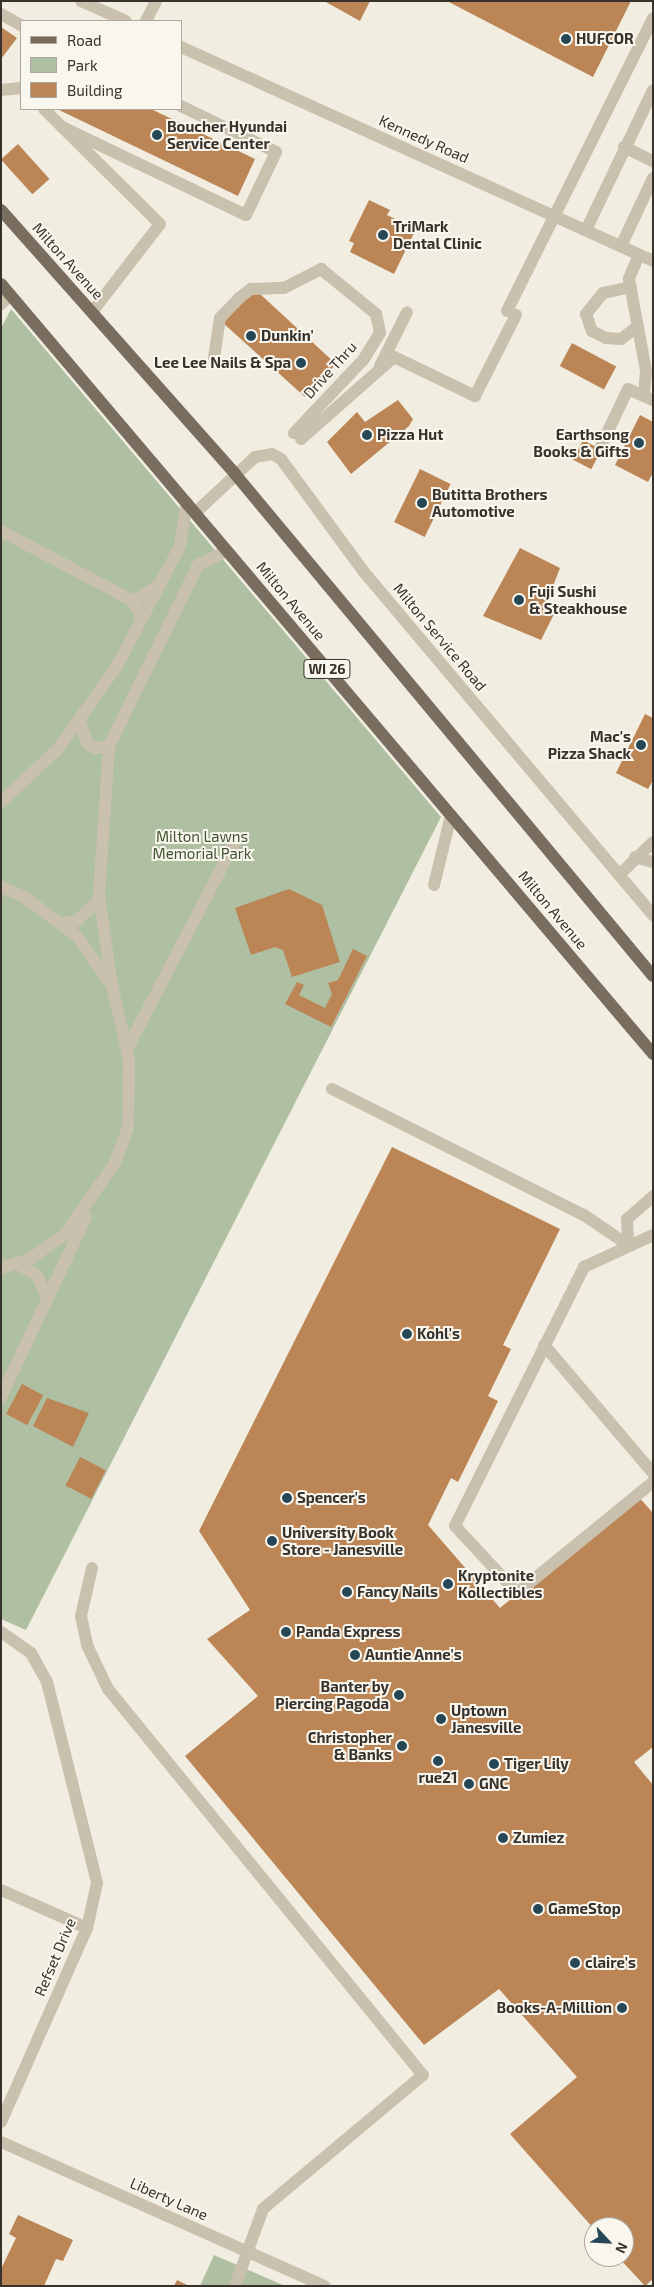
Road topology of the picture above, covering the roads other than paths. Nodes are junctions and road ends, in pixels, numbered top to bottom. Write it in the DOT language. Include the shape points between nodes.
graph roads {
  1 [pos="82,1"];
  2 [pos="156,1"];
  3 [pos="1,14"];
  4 [pos="653,18"];
  5 [pos="124,20"];
  6 [pos="146,20"];
  7 [pos="20,24"];
  8 [pos="182,46"];
  9 [pos="20,88"];
  10 [pos="1,90"];
  11 [pos="653,90"];
  12 [pos="182,106"];
  13 [pos="45,110"];
  14 [pos="62,127"];
  15 [pos="624,147"];
  16 [pos="653,160"];
  17 [pos="653,178"];
  18 [pos="1,210"];
  19 [pos="554,216"];
  20 [pos="586,230"];
  21 [pos="621,246"];
  22 [pos="639,255"];
  23 [pos="653,261"];
  24 [pos="1,284"];
  25 [pos="631,287"];
  26 [pos="6,300"];
  27 [pos="92,312"];
  28 [pos="407,312"];
  29 [pos="638,326"];
  30 [pos="622,339"];
  31 [pos="642,350"];
  32 [pos="214,358"];
  33 [pos="376,373"];
  34 [pos="648,398"];
  35 [pos="601,446"];
  36 [pos="235,474"];
  37 [pos="191,508"];
  38 [pos="1,532"];
  39 [pos="227,551"];
  40 [pos="162,582"];
  41 [pos="133,601"];
  42 [pos="142,619"];
  43 [pos="80,722"];
  44 [pos="109,746"];
  45 [pos="1,802"];
  46 [pos="451,816"];
  47 [pos="238,837"];
  48 [pos="653,842"];
  49 [pos="635,857"];
  50 [pos="653,862"];
  51 [pos="618,875"];
  52 [pos="434,884"];
  53 [pos="1,887"];
  54 [pos="99,900"];
  55 [pos="653,915"];
  56 [pos="61,923"];
  57 [pos="653,976"];
  58 [pos="112,986"];
  59 [pos="127,1049"];
  60 [pos="653,1054"];
  61 [pos="332,1089"];
  62 [pos="100,1188"];
  63 [pos="653,1196"];
  64 [pos="653,1234"];
  65 [pos="628,1245"];
  66 [pos="16,1263"];
  67 [pos="1,1268"];
  68 [pos="47,1297"];
  69 [pos="544,1345"];
  70 [pos="1,1397"];
  71 [pos="653,1473"];
  72 [pos="653,1482"];
  73 [pos="92,1568"];
  74 [pos="1,1632"];
  75 [pos="1,1890"];
  76 [pos="87,1928"];
  77 [pos="1,2122"];
  78 [pos="1,2142"];
  79 [pos="247,2251"];
  80 [pos="235,2286"];
  81 [pos="324,2286"];
  1 -- 5 [label="street"];
  2 -- 6 [label="street"];
  3 -- 7 [label="street"];
  4 -- 19 [label="street"];
  8 -- 19 [label="street, Kennedy Road"];
  9 -- 10 [label="street"];
  11 -- 15 [label="street"];
  12 -- 14 [label="street" via="276,152 246,215"];
  13 -- 14 [label="street"];
  14 -- 27 [label="street" via="160,224"];
  15 -- 16 [label="street"];
  15 -- 20 [label="street"];
  17 -- 21 [label="street"];
  18 -- 27 [label="main road, Milton Avenue"];
  19 -- 20 [label="street, Kennedy Road"];
  19 -- 33 [label="street" via="475,396 394,357"];
  20 -- 21 [label="street, Kennedy Road"];
  21 -- 22 [label="street, Kennedy Road"];
  22 -- 23 [label="street, Kennedy Road"];
  22 -- 25 [label="street"];
  24 -- 26 [label="main road, Milton Avenue / WI 26"];
  25 -- 29 [label="street"];
  25 -- 30 [label="street" via="603,293 586,314 598,336"];
  26 -- 37 [label="main road, Milton Avenue / WI 26"];
  27 -- 36 [label="main road, Milton Avenue"];
  28 -- 33 [label="street"];
  29 -- 30 [label="street"];
  29 -- 31 [label="street"];
  30 -- 31 [label="street"];
  31 -- 34 [label="street"];
  32 -- 33 [label="street, Drive Thru" via="220,318 239,298 251,289 284,288 321,269 376,314 380,333 364,359 297,436"];
  34 -- 35 [label="street" via="628,389"];
  36 -- 37 [label="street, Milton Service Road"];
  36 -- 51 [label="street, Milton Service Road" via="263,454 276,456 292,469 354,560"];
  36 -- 57 [label="main road, Milton Avenue"];
  37 -- 39 [label="main road, Milton Avenue / WI 26"];
  37 -- 40 [label="street" via="180,546"];
  38 -- 41 [label="street"];
  39 -- 44 [label="street" via="198,564"];
  39 -- 46 [label="main road, Milton Avenue / WI 26"];
  40 -- 41 [label="street"];
  40 -- 42 [label="street"];
  41 -- 42 [label="street"];
  42 -- 43 [label="street"];
  43 -- 44 [label="street" via="88,744 95,748"];
  43 -- 45 [label="street" via="59,748"];
  44 -- 54 [label="street"];
  46 -- 52 [label="street"];
  46 -- 60 [label="main road, Milton Avenue / WI 26"];
  47 -- 59 [label="street"];
  48 -- 49 [label="street"];
  49 -- 50 [label="street"];
  49 -- 51 [label="street"];
  51 -- 55 [label="street, Milton Service Road"];
  53 -- 56 [label="street"];
  54 -- 56 [label="street" via="77,921"];
  54 -- 58 [label="street"];
  56 -- 58 [label="street" via="94,956"];
  58 -- 59 [label="street"];
  59 -- 62 [label="street" via="128,1127"];
  61 -- 65 [label="street" via="584,1215"];
  62 -- 66 [label="street" via="66,1234"];
  62 -- 68 [label="street"];
  63 -- 65 [label="street" via="627,1219"];
  64 -- 65 [label="street"];
  65 -- 69 [label="street" via="584,1268"];
  66 -- 67 [label="street"];
  66 -- 68 [label="street" via="37,1275"];
  68 -- 70 [label="street"];
  69 -- 71 [label="street"];
  69 -- 72 [label="street" via="455,1526 517,1593"];
  73 -- 79 [label="street" via="81,1616 87,1645 108,1689 422,2075 263,2209"];
  74 -- 76 [label="street, Refset Drive" via="31,1653 47,1682 97,1883"];
  75 -- 76 [label="street"];
  76 -- 77 [label="street, Refset Drive"];
  78 -- 79 [label="street, Liberty Lane"];
  79 -- 80 [label="street"];
  79 -- 81 [label="street, Liberty Lane"];
}
